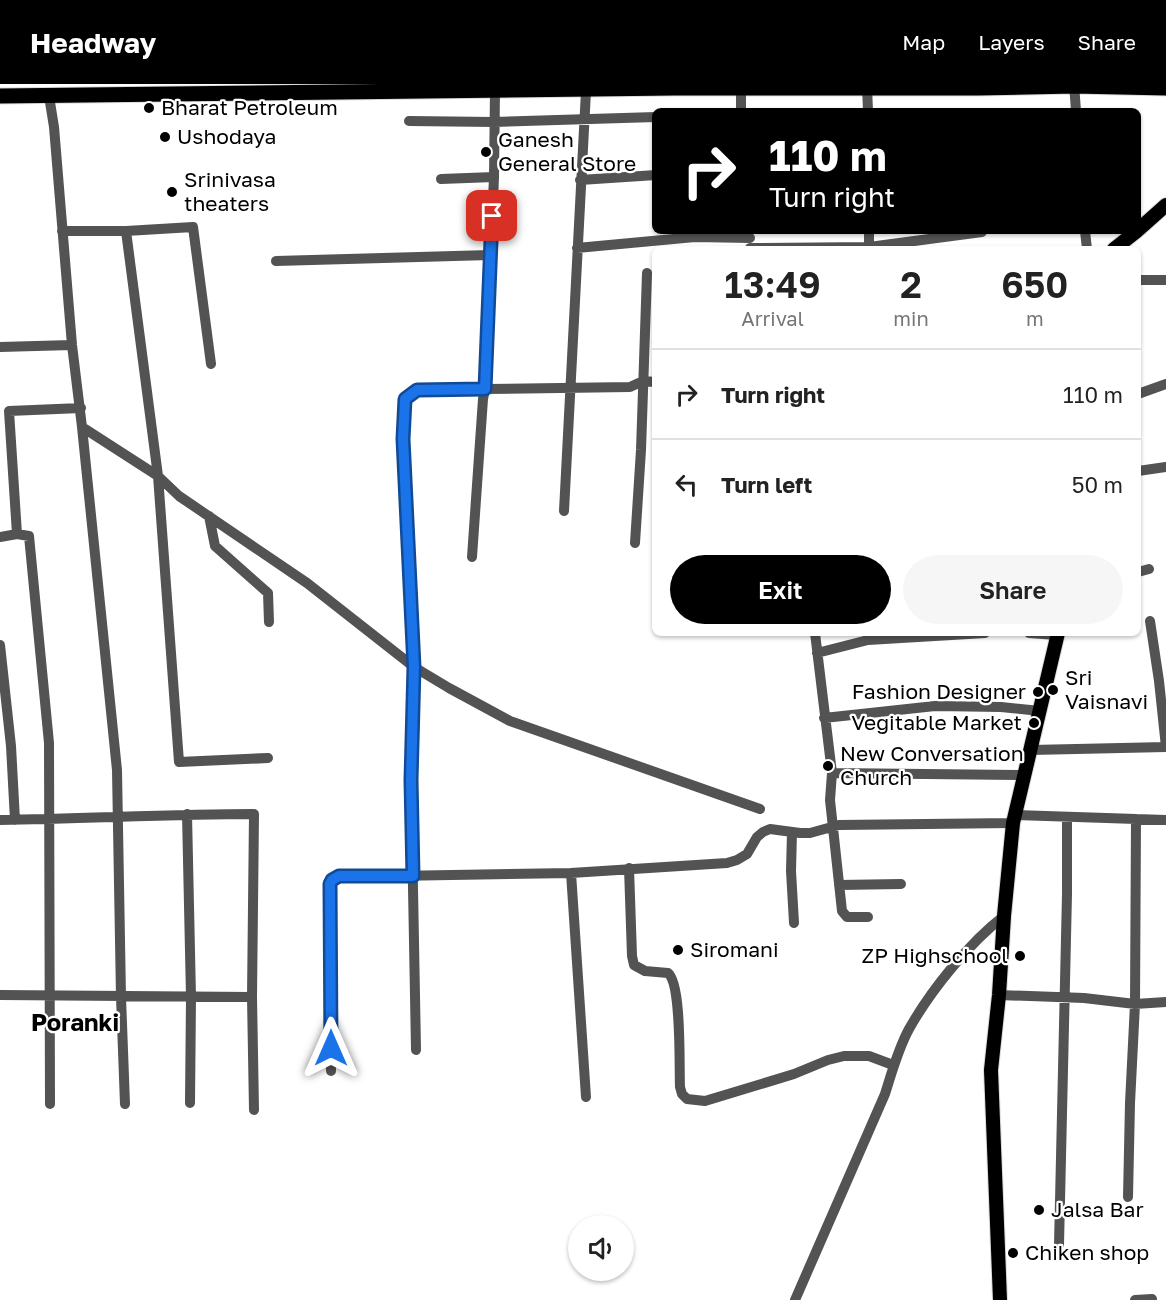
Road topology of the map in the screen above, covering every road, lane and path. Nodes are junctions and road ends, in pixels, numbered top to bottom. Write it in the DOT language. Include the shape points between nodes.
graph roads {
  1 [pos="1074,85"];
  2 [pos="867,87"];
  3 [pos="1166,88"];
  4 [pos="741,89"];
  5 [pos="495,90"];
  6 [pos="586,91"];
  7 [pos="0,96"];
  8 [pos="49,96"];
  9 [pos="741,108"];
  10 [pos="868,108"];
  11 [pos="1076,108"];
  12 [pos="652,117"];
  13 [pos="584,119"];
  14 [pos="409,121"];
  15 [pos="494,122"];
  16 [pos="652,175"];
  17 [pos="494,177"];
  18 [pos="441,179"];
  19 [pos="580,180"];
  20 [pos="1166,208"];
  21 [pos="1141,227"];
  22 [pos="62,231"];
  23 [pos="126,231"];
  24 [pos="962,234"];
  25 [pos="1132,234"];
  26 [pos="695,237"];
  27 [pos="750,241"];
  28 [pos="695,246"];
  29 [pos="793,246"];
  30 [pos="882,246"];
  31 [pos="1118,246"];
  32 [pos="577,248"];
  33 [pos="490,255"];
  34 [pos="276,261"];
  35 [pos="647,273"];
  36 [pos="1141,280"];
  37 [pos="1166,280"];
  38 [pos="652,310"];
  39 [pos="646,315"];
  40 [pos="72,345"];
  41 [pos="0,347"];
  42 [pos="211,364"];
  43 [pos="643,381"];
  44 [pos="652,382"];
  45 [pos="1166,384"];
  46 [pos="569,388"];
  47 [pos="485,389"];
  48 [pos="1141,393"];
  49 [pos="81,408"];
  50 [pos="5,411"];
  51 [pos="82,427"];
  52 [pos="1166,467"];
  53 [pos="1141,471"];
  54 [pos="158,476"];
  55 [pos="564,512"];
  56 [pos="209,516"];
  57 [pos="17,534"];
  58 [pos="0,537"];
  59 [pos="635,543"];
  60 [pos="471,557"];
  61 [pos="1150,621"];
  62 [pos="269,622"];
  63 [pos="815,636"];
  64 [pos="935,636"];
  65 [pos="1058,636"];
  66 [pos="0,645"];
  67 [pos="817,653"];
  68 [pos="414,667"];
  69 [pos="1040,711"];
  70 [pos="825,718"];
  71 [pos="1166,747"];
  72 [pos="1031,750"];
  73 [pos="268,758"];
  74 [pos="832,773"];
  75 [pos="1025,775"];
  76 [pos="760,809"];
  77 [pos="187,814"];
  78 [pos="1067,817"];
  79 [pos="118,818"];
  80 [pos="48,819"];
  81 [pos="1014,819"];
  82 [pos="1136,819"];
  83 [pos="0,820"];
  84 [pos="15,820"];
  85 [pos="1166,820"];
  86 [pos="834,827"];
  87 [pos="792,832"];
  88 [pos="629,868"];
  89 [pos="571,873"];
  90 [pos="413,876"];
  91 [pos="901,884"];
  92 [pos="839,885"];
  93 [pos="868,916"];
  94 [pos="1004,916"];
  95 [pos="794,923"];
  96 [pos="50,994"];
  97 [pos="0,995"];
  98 [pos="999,995"];
  99 [pos="121,997"];
  100 [pos="191,997"];
  101 [pos="252,997"];
  102 [pos="1063,997"];
  103 [pos="1166,1002"];
  104 [pos="1135,1004"];
  105 [pos="416,1050"];
  106 [pos="893,1065"];
  107 [pos="331,1071"];
  108 [pos="586,1097"];
  109 [pos="190,1103"];
  110 [pos="50,1104"];
  111 [pos="125,1104"];
  112 [pos="254,1110"];
  113 [pos="1128,1197"];
  114 [pos="1059,1245"];
  115 [pos="1152,1299"];
  116 [pos="795,1300"];
  117 [pos="1000,1300"];
  118 [pos="1135,1300"];
  1 -- 2 [label="highway"];
  1 -- 3 [label="highway"];
  1 -- 11 [label="street"];
  2 -- 4 [label="highway"];
  2 -- 10 [label="street"];
  4 -- 6 [label="highway"];
  4 -- 9 [label="street"];
  5 -- 6 [label="highway"];
  5 -- 8 [label="highway"];
  5 -- 15 [label="street"];
  6 -- 13 [label="street"];
  7 -- 8 [label="highway"];
  8 -- 22 [label="street"];
  12 -- 13 [label="street"];
  13 -- 15 [label="street"];
  13 -- 19 [label="street"];
  14 -- 15 [label="street"];
  15 -- 17 [label="street"];
  16 -- 19 [label="street"];
  17 -- 18 [label="street"];
  17 -- 33 [label="street"];
  19 -- 32 [label="street"];
  20 -- 21 [label="main road"];
  22 -- 23 [label="street"];
  22 -- 40 [label="street"];
  23 -- 42 [label="street" via="193,227"];
  23 -- 54 [label="street"];
  24 -- 30 [label="street"];
  25 -- 31 [label="main road"];
  26 -- 27 [label="street"];
  26 -- 28 [label="street"];
  26 -- 32 [label="street"];
  27 -- 29 [label="street"];
  32 -- 46 [label="street"];
  33 -- 34 [label="street"];
  33 -- 47 [label="street"];
  35 -- 39 [label="street"];
  36 -- 37 [label="street"];
  38 -- 39 [label="street"];
  39 -- 43 [label="street"];
  40 -- 41 [label="street"];
  40 -- 49 [label="street"];
  43 -- 44 [label="street"];
  43 -- 46 [label="street" via="630,387"];
  43 -- 59 [label="street"];
  45 -- 48 [label="street"];
  46 -- 47 [label="street"];
  46 -- 55 [label="street"];
  47 -- 60 [label="street"];
  47 -- 68 [label="street" via="417,390 405,399 403,439"];
  49 -- 50 [label="street"];
  49 -- 51 [label="street"];
  50 -- 57 [label="street"];
  51 -- 54 [label="street"];
  51 -- 79 [label="street" via="117,770"];
  52 -- 53 [label="street"];
  54 -- 56 [label="street"];
  54 -- 73 [label="street" via="179,762"];
  56 -- 62 [label="street" via="215,546 268,593"];
  56 -- 68 [label="street" via="334,604"];
  57 -- 58 [label="street"];
  57 -- 80 [label="street" via="29,536 49,743"];
  61 -- 71 [label="street"];
  63 -- 67 [label="street"];
  64 -- 67 [label="street" via="868,640"];
  65 -- 69 [label="main road"];
  66 -- 84 [label="street"];
  67 -- 70 [label="street"];
  68 -- 76 [label="street" via="510,721"];
  68 -- 90 [label="street"];
  69 -- 70 [label="street" via="935,706"];
  69 -- 72 [label="main road"];
  70 -- 74 [label="street"];
  71 -- 72 [label="street"];
  72 -- 75 [label="main road"];
  74 -- 75 [label="street"];
  74 -- 86 [label="street"];
  75 -- 81 [label="main road"];
  77 -- 79 [label="street"];
  77 -- 100 [label="street"];
  77 -- 101 [label="street" via="255,814"];
  78 -- 81 [label="street"];
  78 -- 82 [label="street"];
  78 -- 102 [label="street"];
  79 -- 80 [label="street"];
  79 -- 99 [label="street"];
  80 -- 84 [label="street"];
  80 -- 96 [label="street"];
  81 -- 86 [label="street"];
  81 -- 94 [label="main road"];
  82 -- 85 [label="street"];
  82 -- 104 [label="street"];
  83 -- 84 [label="street"];
  86 -- 87 [label="street" via="810,833"];
  86 -- 92 [label="street"];
  87 -- 88 [label="street" via="765,831 747,854 727,863"];
  87 -- 95 [label="street"];
  88 -- 89 [label="street"];
  88 -- 106 [label="street" via="634,965 645,971 668,973 674,982 680,1087 687,1099 705,1101 844,1056 869,1056"];
  89 -- 90 [label="street"];
  89 -- 108 [label="street"];
  90 -- 105 [label="street"];
  90 -- 107 [label="street" via="339,876 330,884"];
  91 -- 92 [label="street"];
  92 -- 93 [label="street" via="844,915"];
  94 -- 98 [label="main road"];
  94 -- 106 [label="street" via="969,948 933,993 909,1029"];
  96 -- 97 [label="street"];
  96 -- 99 [label="street"];
  96 -- 110 [label="street"];
  98 -- 102 [label="street"];
  98 -- 117 [label="main road" via="991,1070"];
  99 -- 100 [label="street"];
  99 -- 111 [label="street"];
  100 -- 101 [label="street"];
  100 -- 109 [label="street"];
  101 -- 112 [label="street"];
  102 -- 104 [label="street"];
  102 -- 114 [label="street"];
  103 -- 104 [label="street"];
  104 -- 113 [label="street"];
  106 -- 116 [label="street" via="885,1094"];
  115 -- 118 [label="street"];
}
